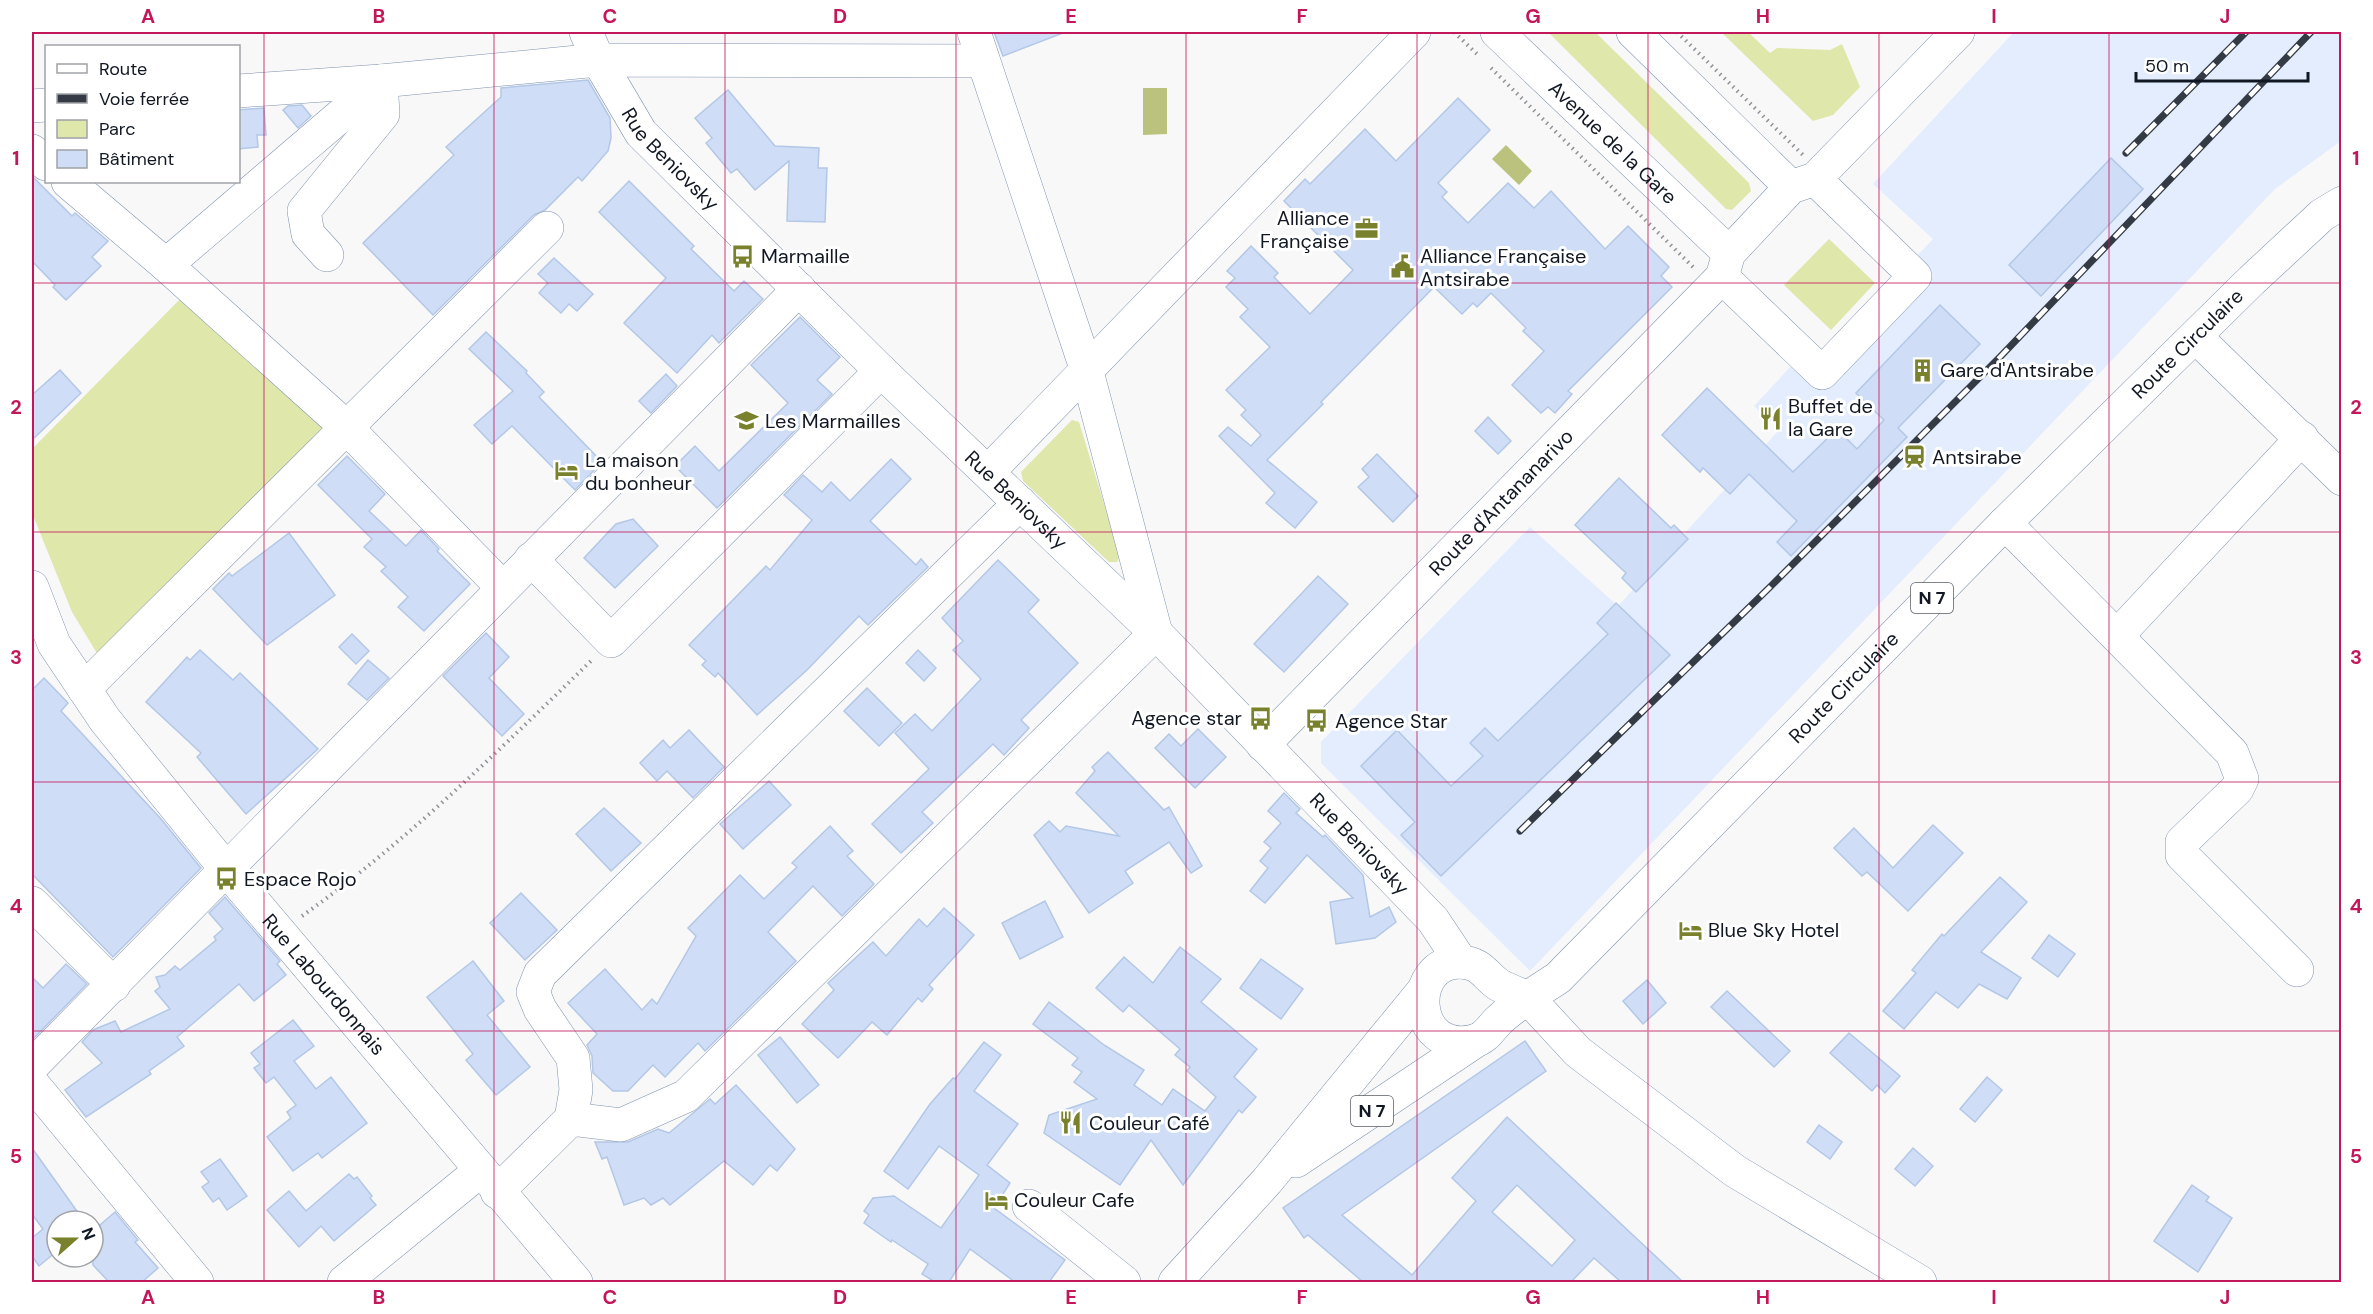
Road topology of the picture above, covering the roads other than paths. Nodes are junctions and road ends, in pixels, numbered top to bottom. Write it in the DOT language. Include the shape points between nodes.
graph roads {
  1 [pos="1414,32"];
  2 [pos="1633,32"];
  3 [pos="1959,32"];
  4 [pos="1489,45"];
  5 [pos="592,46"];
  6 [pos="978,46"];
  7 [pos="381,81"];
  8 [pos="240,91"];
  9 [pos="32,151"];
  10 [pos="45,163"];
  11 [pos="1809,179"];
  12 [pos="69,183"];
  13 [pos="2342,203"];
  14 [pos="547,228"];
  15 [pos="327,255"];
  16 [pos="166,265"];
  17 [pos="1721,272"];
  18 [pos="798,289"];
  19 [pos="2196,337"];
  20 [pos="1086,368"];
  21 [pos="880,371"];
  22 [pos="345,426"];
  23 [pos="2302,438"];
  24 [pos="988,472"];
  25 [pos="2342,479"];
  26 [pos="1020,503"];
  27 [pos="2006,523"];
  28 [pos="531,559"];
  29 [pos="32,587"];
  30 [pos="503,588"];
  31 [pos="1156,633"];
  32 [pos="2117,636"];
  33 [pos="84,689"];
  34 [pos="1263,745"];
  35 [pos="226,869"];
  36 [pos="32,903"];
  37 [pos="1461,962"];
  38 [pos="2297,970"];
  39 [pos="114,984"];
  40 [pos="1497,984"];
  41 [pos="1423,991"];
  42 [pos="1528,998"];
  43 [pos="1487,1031"];
  44 [pos="32,1066"];
  45 [pos="32,1083"];
  46 [pos="571,1119"];
  47 [pos="488,1181"];
  48 [pos="1267,1181"];
  49 [pos="1029,1206"];
  50 [pos="197,1282"];
  51 [pos="344,1282"];
  52 [pos="576,1282"];
  53 [pos="1124,1282"];
  54 [pos="1175,1282"];
  55 [pos="1920,1282"];
  1 -- 20 [label="street"];
  2 -- 11 [label="street"];
  3 -- 11 [label="street"];
  4 -- 17 [label="street, Avenue de la Gare"];
  5 -- 6 [label="street"];
  5 -- 7 [label="street"];
  5 -- 18 [label="street, Rue Beniovsky" via="641,132"];
  6 -- 20 [label="street"];
  7 -- 8 [label="street"];
  7 -- 15 [label="street" via="383,114 304,212 308,234"];
  7 -- 16 [label="street"];
  9 -- 10 [label="street"];
  11 -- 17 [label="street, Route d'Antananarivo"];
  11 -- 17 [label="street, Avenue de la Gare" via="1915,276 1822,373"];
  12 -- 16 [label="street"];
  13 -- 19 [label="street, Route Circulaire / N 7" via="2322,215"];
  14 -- 22 [label="street"];
  16 -- 22 [label="street"];
  17 -- 34 [label="street, Route d'Antananarivo"];
  18 -- 21 [label="street, Rue Beniovsky"];
  18 -- 28 [label="street"];
  19 -- 23 [label="street"];
  19 -- 27 [label="street, Route Circulaire / N 7"];
  20 -- 24 [label="street"];
  20 -- 31 [label="street"];
  21 -- 24 [label="street, Rue Beniovsky"];
  21 -- 28 [label="street" via="611,641"];
  22 -- 30 [label="street"];
  22 -- 33 [label="street"];
  23 -- 25 [label="street"];
  23 -- 32 [label="street"];
  24 -- 26 [label="street, Rue Beniovsky"];
  26 -- 31 [label="street, Rue Beniovsky"];
  26 -- 46 [label="street" via="540,974 533,992 540,1010 573,1058 576,1090"];
  27 -- 32 [label="street"];
  27 -- 42 [label="street, Route Circulaire / N 7" via="1558,978"];
  28 -- 30 [label="street"];
  29 -- 33 [label="street, Rue Labourdonnais" via="54,644"];
  30 -- 35 [label="street"];
  31 -- 34 [label="street, Rue Beniovsky"];
  31 -- 46 [label="street" via="686,1096 621,1125"];
  32 -- 38 [label="street" via="2232,753 2240,767 2242,778 2237,789 2182,842 2182,855"];
  33 -- 35 [label="street, Rue Labourdonnais"];
  34 -- 37 [label="street, Rue Beniovsky" via="1432,920"];
  35 -- 39 [label="street"];
  35 -- 47 [label="street, Rue Labourdonnais"];
  36 -- 39 [label="street"];
  37 -- 40 [label="street" via="1482,968"];
  37 -- 41 [label="street, N 7" via="1444,966 1431,976"];
  39 -- 44 [label="street"];
  40 -- 42 [label="street"];
  40 -- 43 [label="street" via="1502,1002"];
  41 -- 43 [label="street" via="1422,1009 1428,1025 1442,1038 1459,1043"];
  41 -- 48 [label="street, N 7"];
  42 -- 43 [label="street, N 7"];
  42 -- 55 [label="street" via="1578,1052 1734,1171"];
  43 -- 48 [label="street, N 7"];
  45 -- 50 [label="street"];
  46 -- 47 [label="street"];
  47 -- 51 [label="street"];
  47 -- 52 [label="street, Rue Labourdonnais"];
  48 -- 54 [label="street, N 7"];
  49 -- 53 [label="street"];
}
